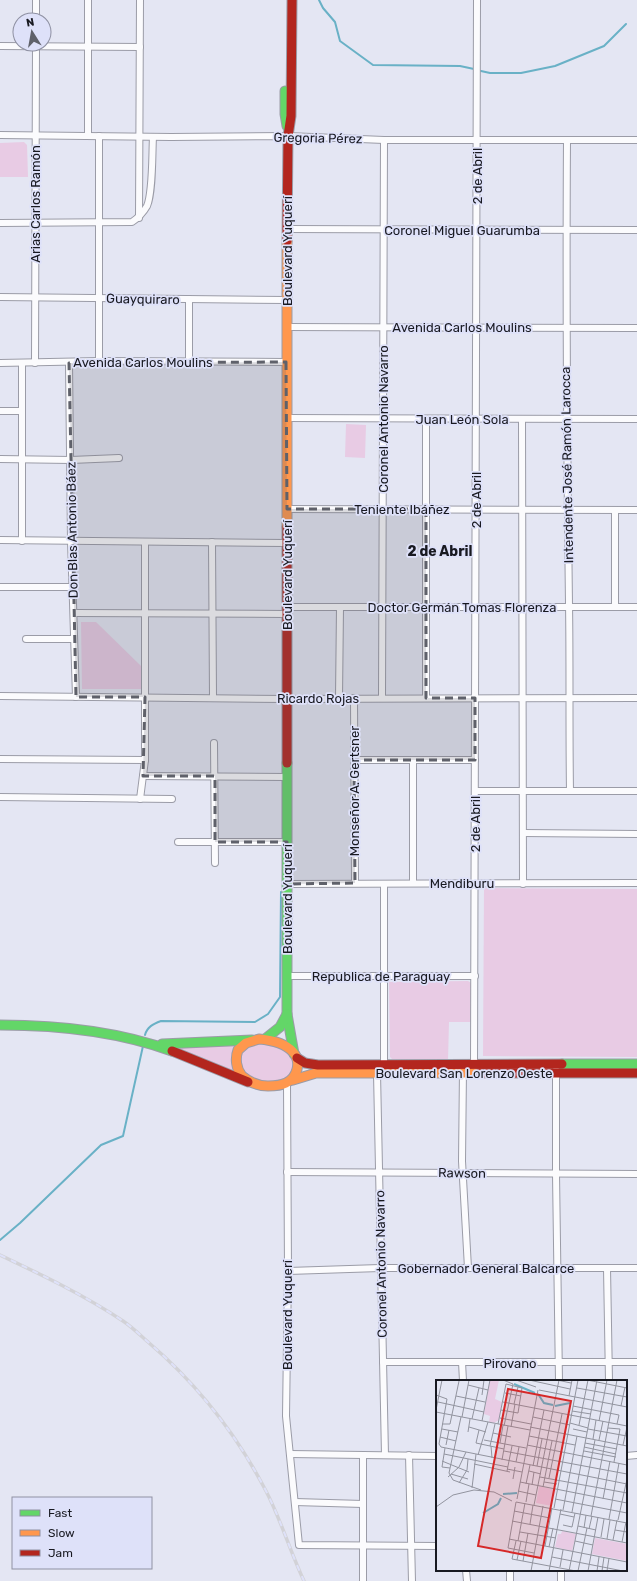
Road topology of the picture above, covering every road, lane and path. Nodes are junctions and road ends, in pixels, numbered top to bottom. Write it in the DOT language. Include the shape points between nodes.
graph roads {
  1 [pos="36,0"];
  2 [pos="88,0"];
  3 [pos="140,0"];
  4 [pos="286,0"];
  5 [pos="292,0"];
  6 [pos="477,0"];
  7 [pos="36,12"];
  8 [pos="0,46"];
  9 [pos="12,46"];
  10 [pos="52,46"];
  11 [pos="88,47"];
  12 [pos="140,47"];
  13 [pos="36,52"];
  14 [pos="0,135"];
  15 [pos="36,135"];
  16 [pos="88,136"];
  17 [pos="99,136"];
  18 [pos="288,136"];
  19 [pos="139,137"];
  20 [pos="153,137"];
  21 [pos="384,140"];
  22 [pos="477,140"];
  23 [pos="567,140"];
  24 [pos="637,140"];
  25 [pos="139,218"];
  26 [pos="0,222"];
  27 [pos="35,223"];
  28 [pos="99,223"];
  29 [pos="287,229"];
  30 [pos="384,229"];
  31 [pos="477,230"];
  32 [pos="566,230"];
  33 [pos="637,230"];
  34 [pos="0,297"];
  35 [pos="35,298"];
  36 [pos="100,298"];
  37 [pos="189,299"];
  38 [pos="287,300"];
  39 [pos="287,327"];
  40 [pos="383,327"];
  41 [pos="476,327"];
  42 [pos="566,327"];
  43 [pos="637,328"];
  44 [pos="99,361"];
  45 [pos="189,362"];
  46 [pos="286,362"];
  47 [pos="0,363"];
  48 [pos="35,363"];
  49 [pos="69,363"];
  50 [pos="22,364"];
  51 [pos="0,411"];
  52 [pos="21,412"];
  53 [pos="287,418"];
  54 [pos="383,418"];
  55 [pos="426,419"];
  56 [pos="476,419"];
  57 [pos="522,419"];
  58 [pos="566,419"];
  59 [pos="637,419"];
  60 [pos="119,458"];
  61 [pos="0,459"];
  62 [pos="21,459"];
  63 [pos="71,460"];
  64 [pos="287,509"];
  65 [pos="383,509"];
  66 [pos="426,509"];
  67 [pos="476,510"];
  68 [pos="522,510"];
  69 [pos="568,510"];
  70 [pos="615,510"];
  71 [pos="637,510"];
  72 [pos="0,540"];
  73 [pos="22,541"];
  74 [pos="72,541"];
  75 [pos="145,542"];
  76 [pos="212,542"];
  77 [pos="287,543"];
  78 [pos="73,586"];
  79 [pos="0,587"];
  80 [pos="340,607"];
  81 [pos="382,607"];
  82 [pos="426,607"];
  83 [pos="476,607"];
  84 [pos="522,607"];
  85 [pos="569,607"];
  86 [pos="615,607"];
  87 [pos="637,607"];
  88 [pos="287,610"];
  89 [pos="74,613"];
  90 [pos="145,613"];
  91 [pos="212,614"];
  92 [pos="26,638"];
  93 [pos="74,639"];
  94 [pos="0,696"];
  95 [pos="76,697"];
  96 [pos="145,697"];
  97 [pos="568,697"];
  98 [pos="213,698"];
  99 [pos="339,698"];
  100 [pos="354,698"];
  101 [pos="382,698"];
  102 [pos="426,698"];
  103 [pos="475,698"];
  104 [pos="522,698"];
  105 [pos="637,698"];
  106 [pos="287,699"];
  107 [pos="214,743"];
  108 [pos="0,759"];
  109 [pos="144,760"];
  110 [pos="354,760"];
  111 [pos="413,760"];
  112 [pos="475,760"];
  113 [pos="143,776"];
  114 [pos="215,776"];
  115 [pos="287,777"];
  116 [pos="570,790"];
  117 [pos="523,791"];
  118 [pos="637,791"];
  119 [pos="475,792"];
  120 [pos="0,797"];
  121 [pos="140,799"];
  122 [pos="172,799"];
  123 [pos="523,832"];
  124 [pos="637,834"];
  125 [pos="178,842"];
  126 [pos="215,842"];
  127 [pos="287,842"];
  128 [pos="215,864"];
  129 [pos="355,883"];
  130 [pos="413,883"];
  131 [pos="637,883"];
  132 [pos="287,884"];
  133 [pos="384,884"];
  134 [pos="475,884"];
  135 [pos="523,884"];
  136 [pos="287,976"];
  137 [pos="384,976"];
  138 [pos="475,976"];
  139 [pos="287,1014"];
  140 [pos="0,1025"];
  141 [pos="265,1039"];
  142 [pos="252,1040"];
  143 [pos="150,1044"];
  144 [pos="295,1056"];
  145 [pos="637,1064"];
  146 [pos="384,1065"];
  147 [pos="556,1068"];
  148 [pos="463,1069"];
  149 [pos="474,1069"];
  150 [pos="376,1073"];
  151 [pos="637,1073"];
  152 [pos="248,1082"];
  153 [pos="290,1082"];
  154 [pos="287,1172"];
  155 [pos="379,1172"];
  156 [pos="463,1173"];
  157 [pos="556,1174"];
  158 [pos="637,1174"];
  159 [pos="380,1268"];
  160 [pos="468,1268"];
  161 [pos="557,1268"];
  162 [pos="607,1268"];
  163 [pos="637,1268"];
  164 [pos="288,1271"];
  165 [pos="382,1362"];
  166 [pos="462,1362"];
  167 [pos="637,1362"];
  168 [pos="559,1363"];
  169 [pos="608,1363"];
  170 [pos="463,1380"];
  171 [pos="559,1380"];
  172 [pos="609,1380"];
  173 [pos="290,1454"];
  174 [pos="363,1455"];
  175 [pos="385,1455"];
  176 [pos="637,1455"];
  177 [pos="409,1456"];
  178 [pos="436,1456"];
  179 [pos="627,1456"];
  180 [pos="295,1502"];
  181 [pos="363,1504"];
  182 [pos="363,1546"];
  183 [pos="411,1546"];
  184 [pos="436,1546"];
  185 [pos="466,1571"];
  186 [pos="363,1581"];
  187 [pos="412,1581"];
  188 [pos="467,1581"];
  1 -- 7 [label="street"];
  2 -- 11 [label="street"];
  3 -- 12 [label="street"];
  4 -- 18 [label="main road, Boulevard Yuquerí" via="285,114"];
  5 -- 18 [label="main road, Boulevard Yuquerí" via="292,116"];
  6 -- 22 [label="street, 2 de Abril"];
  8 -- 9 [label="street"];
  10 -- 11 [label="street"];
  11 -- 12 [label="street"];
  11 -- 16 [label="street"];
  12 -- 19 [label="street"];
  13 -- 15 [label="street, Arias Carlos Ramón"];
  14 -- 15 [label="street, Gregoria Pérez"];
  15 -- 16 [label="street, Gregoria Pérez"];
  15 -- 27 [label="street, Arias Carlos Ramón"];
  16 -- 17 [label="street, Gregoria Pérez"];
  17 -- 19 [label="street, Gregoria Pérez"];
  17 -- 28 [label="street"];
  18 -- 20 [label="street, Gregoria Pérez"];
  18 -- 21 [label="street, Gregoria Pérez"];
  18 -- 29 [label="main road, Boulevard Yuquerí"];
  19 -- 20 [label="street, Gregoria Pérez"];
  19 -- 25 [label="street"];
  20 -- 25 [label="street" via="150,195 147,206"];
  21 -- 22 [label="street, Gregoria Pérez"];
  21 -- 30 [label="street, Coronel Antonio Navarro"];
  22 -- 23 [label="street, Gregoria Pérez"];
  22 -- 31 [label="street, 2 de Abril"];
  23 -- 24 [label="street, Gregoria Pérez"];
  23 -- 32 [label="street, Intendente José Ramón Larocca"];
  25 -- 28 [label="street" via="132,222"];
  26 -- 27 [label="street"];
  27 -- 28 [label="street"];
  27 -- 35 [label="street, Arias Carlos Ramón"];
  28 -- 36 [label="street"];
  29 -- 30 [label="street, Coronel Miguel Guarumba"];
  29 -- 38 [label="main road, Boulevard Yuquerí"];
  30 -- 31 [label="street, Coronel Miguel Guarumba"];
  30 -- 40 [label="street, Coronel Antonio Navarro"];
  31 -- 32 [label="street, Coronel Miguel Guarumba"];
  31 -- 41 [label="street, 2 de Abril"];
  32 -- 33 [label="street, Coronel Miguel Guarumba"];
  32 -- 42 [label="street, Intendente José Ramón Larocca"];
  34 -- 35 [label="street, Guayquiraro"];
  35 -- 36 [label="street, Guayquiraro"];
  35 -- 48 [label="street, Arias Carlos Ramón"];
  36 -- 37 [label="street, Guayquiraro"];
  36 -- 44 [label="street"];
  37 -- 38 [label="street, Guayquiraro"];
  37 -- 45 [label="street"];
  38 -- 39 [label="main road, Boulevard Yuquerí"];
  39 -- 40 [label="street, Avenida Carlos Moulins"];
  39 -- 46 [label="main road, Boulevard Yuquerí"];
  40 -- 41 [label="street, Avenida Carlos Moulins"];
  40 -- 54 [label="street, Coronel Antonio Navarro"];
  41 -- 42 [label="street, Avenida Carlos Moulins"];
  41 -- 56 [label="street, 2 de Abril"];
  42 -- 43 [label="street, Avenida Carlos Moulins"];
  42 -- 58 [label="street, Intendente José Ramón Larocca"];
  44 -- 45 [label="street, Avenida Carlos Moulins"];
  44 -- 49 [label="street, Avenida Carlos Moulins"];
  45 -- 46 [label="street, Avenida Carlos Moulins"];
  46 -- 53 [label="main road, Boulevard Yuquerí"];
  47 -- 50 [label="street, Avenida Carlos Moulins"];
  48 -- 49 [label="street, Avenida Carlos Moulins"];
  48 -- 50 [label="street, Avenida Carlos Moulins"];
  49 -- 63 [label="street, Don Blas Antonio Báez"];
  50 -- 52 [label="street"];
  51 -- 52 [label="street"];
  52 -- 62 [label="street"];
  53 -- 54 [label="street, Juan León Sola"];
  53 -- 64 [label="main road, Boulevard Yuquerí"];
  54 -- 55 [label="street, Juan León Sola"];
  54 -- 65 [label="street, Coronel Antonio Navarro"];
  55 -- 56 [label="street, Juan León Sola"];
  55 -- 66 [label="street"];
  56 -- 57 [label="street, Juan León Sola"];
  56 -- 67 [label="street, 2 de Abril"];
  57 -- 58 [label="street, Juan León Sola"];
  57 -- 68 [label="street"];
  58 -- 59 [label="street, Juan León Sola"];
  58 -- 69 [label="street, Intendente José Ramón Larocca"];
  60 -- 63 [label="street"];
  61 -- 62 [label="street"];
  62 -- 63 [label="street"];
  62 -- 73 [label="street"];
  63 -- 74 [label="street, Don Blas Antonio Báez"];
  64 -- 65 [label="street, Teniente Ibáñez"];
  64 -- 77 [label="main road, Boulevard Yuquerí"];
  65 -- 66 [label="street, Teniente Ibáñez"];
  65 -- 81 [label="street, Coronel Antonio Navarro"];
  66 -- 67 [label="street, Teniente Ibáñez"];
  66 -- 82 [label="street"];
  67 -- 68 [label="street, Teniente Ibáñez"];
  67 -- 83 [label="street, 2 de Abril"];
  68 -- 69 [label="street, Teniente Ibáñez"];
  68 -- 84 [label="street"];
  69 -- 70 [label="street, Teniente Ibáñez"];
  69 -- 85 [label="street, Intendente José Ramón Larocca"];
  70 -- 71 [label="street, Teniente Ibáñez"];
  70 -- 86 [label="street"];
  72 -- 73 [label="street"];
  73 -- 74 [label="street"];
  74 -- 75 [label="street"];
  74 -- 78 [label="street, Don Blas Antonio Báez"];
  75 -- 76 [label="street"];
  75 -- 90 [label="street"];
  76 -- 77 [label="street"];
  76 -- 91 [label="street"];
  77 -- 88 [label="main road, Boulevard Yuquerí"];
  78 -- 79 [label="street"];
  78 -- 89 [label="street, Don Blas Antonio Báez"];
  80 -- 81 [label="street, Doctor Germán Tomas Florenza"];
  80 -- 88 [label="street, Doctor Germán Tomas Florenza"];
  80 -- 99 [label="street"];
  81 -- 82 [label="street, Doctor Germán Tomas Florenza"];
  81 -- 101 [label="street, Coronel Antonio Navarro"];
  82 -- 83 [label="street, Doctor Germán Tomas Florenza"];
  82 -- 102 [label="street"];
  83 -- 84 [label="street, Doctor Germán Tomas Florenza"];
  83 -- 103 [label="street, 2 de Abril"];
  84 -- 85 [label="street, Doctor Germán Tomas Florenza"];
  84 -- 104 [label="street"];
  85 -- 86 [label="street, Doctor Germán Tomas Florenza"];
  85 -- 97 [label="street, Intendente José Ramón Larocca"];
  86 -- 87 [label="street, Doctor Germán Tomas Florenza"];
  88 -- 91 [label="street, Doctor Germán Tomas Florenza"];
  88 -- 106 [label="main road, Boulevard Yuquerí"];
  89 -- 90 [label="street, Doctor Germán Tomas Florenza"];
  89 -- 93 [label="street, Don Blas Antonio Báez"];
  90 -- 91 [label="street, Doctor Germán Tomas Florenza"];
  90 -- 96 [label="street"];
  91 -- 98 [label="street"];
  92 -- 93 [label="street"];
  93 -- 95 [label="street, Don Blas Antonio Báez"];
  94 -- 95 [label="street, Ricardo Rojas"];
  95 -- 96 [label="street, Ricardo Rojas"];
  96 -- 98 [label="street, Ricardo Rojas"];
  96 -- 109 [label="street"];
  97 -- 104 [label="street, Ricardo Rojas"];
  97 -- 105 [label="street, Ricardo Rojas"];
  97 -- 116 [label="street, Intendente José Ramón Larocca"];
  98 -- 106 [label="street, Ricardo Rojas"];
  99 -- 100 [label="street, Ricardo Rojas"];
  99 -- 106 [label="street, Ricardo Rojas"];
  100 -- 101 [label="street, Ricardo Rojas"];
  100 -- 110 [label="street, Monseñor A. Gertsner"];
  101 -- 102 [label="street, Ricardo Rojas"];
  102 -- 103 [label="street, Ricardo Rojas"];
  103 -- 104 [label="street, Ricardo Rojas"];
  103 -- 112 [label="street, 2 de Abril"];
  104 -- 117 [label="street"];
  106 -- 115 [label="main road, Boulevard Yuquerí"];
  107 -- 114 [label="street"];
  108 -- 109 [label="street"];
  109 -- 113 [label="street"];
  110 -- 111 [label="street"];
  110 -- 129 [label="street, Monseñor A. Gertsner"];
  111 -- 112 [label="street"];
  111 -- 130 [label="street"];
  112 -- 119 [label="street, 2 de Abril"];
  113 -- 114 [label="street"];
  113 -- 121 [label="street"];
  114 -- 115 [label="street"];
  114 -- 126 [label="street"];
  115 -- 127 [label="main road, Boulevard Yuquerí"];
  116 -- 117 [label="street"];
  116 -- 118 [label="street"];
  117 -- 119 [label="street"];
  117 -- 123 [label="street"];
  119 -- 134 [label="street, 2 de Abril"];
  120 -- 121 [label="street"];
  121 -- 122 [label="street"];
  123 -- 124 [label="street"];
  123 -- 135 [label="street"];
  125 -- 126 [label="street"];
  126 -- 127 [label="street"];
  126 -- 128 [label="street"];
  127 -- 132 [label="main road, Boulevard Yuquerí"];
  129 -- 132 [label="street, Mendiburu"];
  129 -- 133 [label="street, Mendiburu"];
  130 -- 133 [label="street, Mendiburu"];
  130 -- 134 [label="street, Mendiburu"];
  131 -- 135 [label="street, Mendiburu"];
  132 -- 136 [label="main road, Boulevard Yuquerí"];
  133 -- 137 [label="street"];
  134 -- 135 [label="street, Mendiburu"];
  134 -- 138 [label="street, 2 de Abril"];
  136 -- 137 [label="street, Republica de Paraguay"];
  136 -- 139 [label="main road, Boulevard Yuquerí"];
  137 -- 138 [label="street, Republica de Paraguay"];
  137 -- 146 [label="street"];
  138 -- 149 [label="street, 2 de Abril"];
  139 -- 141 [label="main road" via="280,1027"];
  139 -- 144 [label="main road, Boulevard Yuquerí"];
  140 -- 143 [label="main road" via="56,1027"];
  141 -- 142 [label="main road"];
  141 -- 144 [label="main road" via="278,1043"];
  142 -- 143 [label="main road"];
  142 -- 152 [label="main road" via="238,1050 236,1058 237,1067"];
  143 -- 152 [label="main road"];
  144 -- 146 [label="main road, Boulevard San Lorenzo Oeste" via="305,1063 318,1065"];
  144 -- 153 [label="main road" via="297,1070"];
  145 -- 147 [label="main road, Boulevard San Lorenzo Oeste"];
  146 -- 148 [label="main road, Boulevard San Lorenzo Oeste"];
  147 -- 149 [label="main road, Boulevard San Lorenzo Oeste"];
  147 -- 151 [label="main road, Boulevard San Lorenzo Oeste"];
  147 -- 157 [label="street"];
  148 -- 149 [label="main road, Boulevard San Lorenzo Oeste"];
  148 -- 150 [label="main road, Boulevard San Lorenzo Oeste"];
  148 -- 156 [label="street"];
  150 -- 153 [label="main road, Boulevard San Lorenzo Oeste" via="316,1073"];
  150 -- 155 [label="street, Coronel Antonio Navarro"];
  152 -- 153 [label="main road" via="268,1086"];
  153 -- 154 [label="street, Boulevard Yuquerí"];
  154 -- 155 [label="street, Rawson"];
  154 -- 164 [label="street, Boulevard Yuquerí"];
  155 -- 156 [label="street, Rawson"];
  155 -- 159 [label="street, Coronel Antonio Navarro"];
  156 -- 157 [label="street, Rawson"];
  156 -- 160 [label="street"];
  157 -- 158 [label="street, Rawson"];
  157 -- 161 [label="street"];
  159 -- 160 [label="street, Gobernador General Balcarce"];
  159 -- 164 [label="street, Gobernador General Balcarce"];
  159 -- 165 [label="street, Coronel Antonio Navarro"];
  160 -- 161 [label="street, Gobernador General Balcarce"];
  161 -- 162 [label="street, Gobernador General Balcarce"];
  161 -- 168 [label="street"];
  162 -- 163 [label="street, Gobernador General Balcarce"];
  162 -- 169 [label="street"];
  164 -- 173 [label="street, Boulevard Yuquerí" via="286,1416"];
  165 -- 166 [label="street, Pirovano"];
  165 -- 175 [label="street, Coronel Antonio Navarro"];
  166 -- 168 [label="street, Pirovano"];
  166 -- 170 [label="street"];
  167 -- 169 [label="street, Pirovano"];
  168 -- 169 [label="street, Pirovano"];
  168 -- 171 [label="street"];
  169 -- 172 [label="street"];
  173 -- 174 [label="street"];
  173 -- 180 [label="street, Boulevard Yuquerí"];
  174 -- 175 [label="street"];
  174 -- 181 [label="street"];
  175 -- 177 [label="street"];
  176 -- 179 [label="street"];
  177 -- 178 [label="street"];
  177 -- 183 [label="street"];
  180 -- 181 [label="street"];
  180 -- 182 [label="street, Boulevard Yuquerí" via="299,1545"];
  181 -- 182 [label="street"];
  182 -- 183 [label="street"];
  182 -- 186 [label="street"];
  183 -- 184 [label="street"];
  183 -- 187 [label="street"];
  185 -- 188 [label="street"];
}
